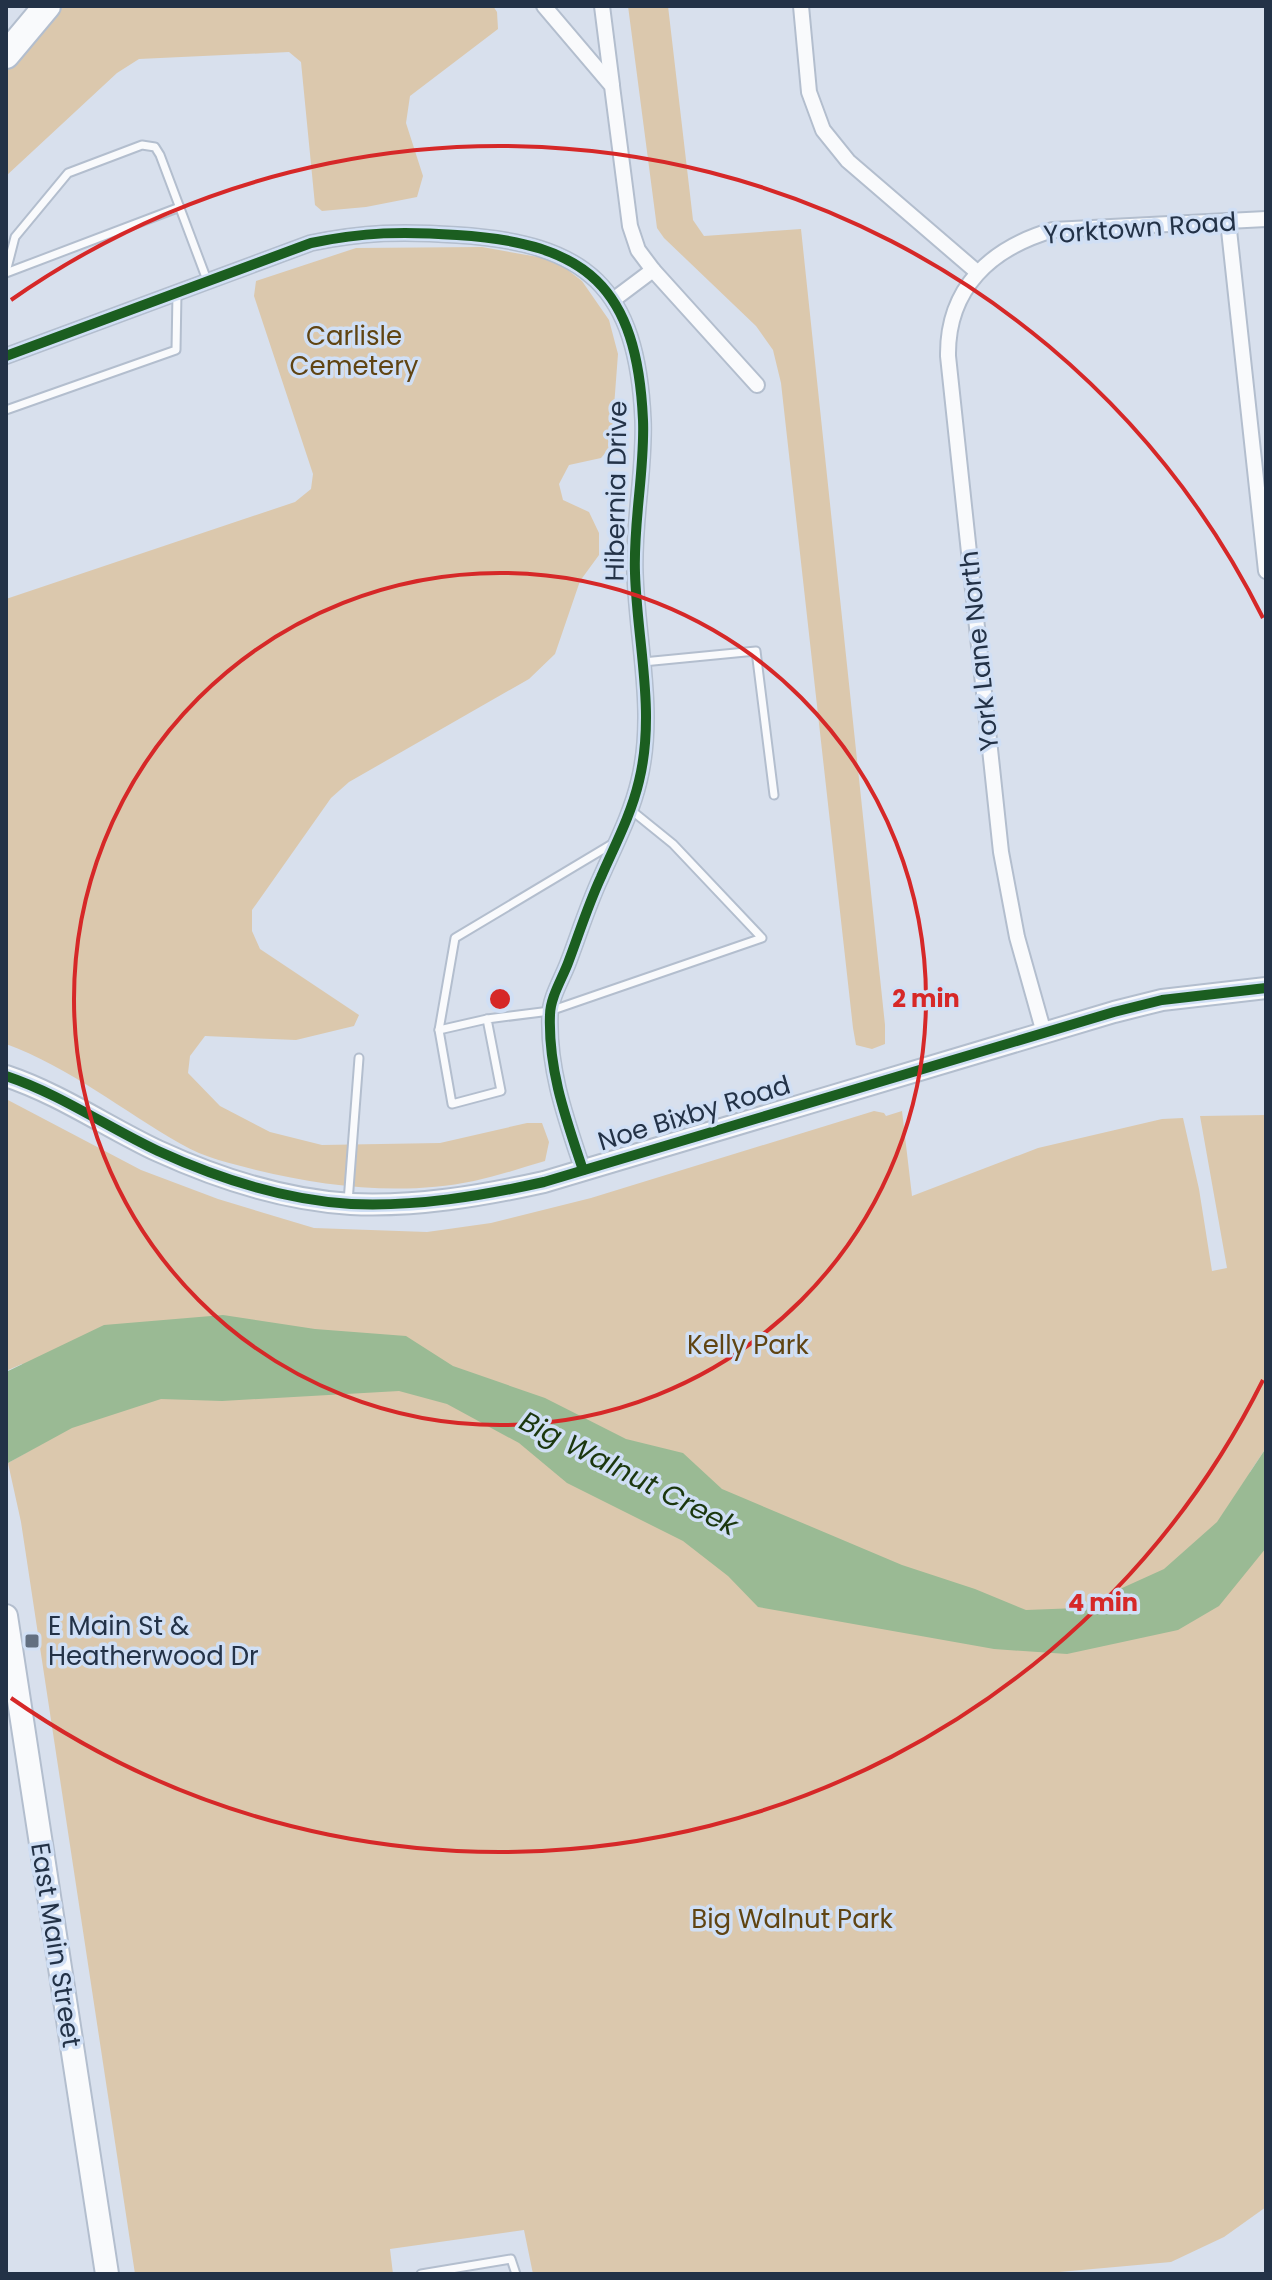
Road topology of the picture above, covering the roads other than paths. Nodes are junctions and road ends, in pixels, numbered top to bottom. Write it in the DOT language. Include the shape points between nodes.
graph roads {
  1 [pos="47,6"];
  2 [pos="544,6"];
  3 [pos="602,6"];
  4 [pos="801,6"];
  5 [pos="6,55"];
  6 [pos="612,86"];
  7 [pos="180,207"];
  8 [pos="1266,219"];
  9 [pos="1228,221"];
  10 [pos="653,270"];
  11 [pos="977,272"];
  12 [pos="6,273"];
  13 [pos="207,280"];
  14 [pos="177,291"];
  15 [pos="613,300"];
  16 [pos="6,356"];
  17 [pos="757,385"];
  18 [pos="6,410"];
  19 [pos="1266,571"];
  20 [pos="643,662"];
  21 [pos="774,795"];
  22 [pos="631,810"];
  23 [pos="618,841"];
  24 [pos="1266,988"];
  25 [pos="550,1011"];
  26 [pos="487,1019"];
  27 [pos="439,1030"];
  28 [pos="1044,1033"];
  29 [pos="359,1058"];
  30 [pos="6,1076"];
  31 [pos="583,1170"];
  32 [pos="347,1204"];
  33 [pos="6,1616"];
  34 [pos="15,1735"];
  35 [pos="107,2274"];
  36 [pos="421,2274"];
  37 [pos="516,2274"];
  1 -- 5 [label="highway"];
  2 -- 6 [label="street"];
  3 -- 6 [label="street"];
  4 -- 11 [label="street" via="809,92 823,130 848,161"];
  6 -- 10 [label="street" via="630,226 638,250"];
  7 -- 12 [label="lane"];
  7 -- 12 [label="lane" via="155,147 142,145 68,173 15,237"];
  7 -- 13 [label="lane"];
  8 -- 9 [label="street, Yorktown Road"];
  9 -- 11 [label="street, Yorktown Road" via="1053,230 1017,243"];
  9 -- 19 [label="street"];
  10 -- 15 [label="street"];
  10 -- 17 [label="street"];
  11 -- 28 [label="street, York Lane North" via="954,311 948,356 1001,852 1017,937"];
  13 -- 14 [label="street, Hibernia Drive"];
  13 -- 15 [label="street, Hibernia Drive" via="311,243 400,231 527,243 577,264"];
  14 -- 16 [label="street, Hibernia Drive"];
  14 -- 18 [label="lane" via="176,350"];
  15 -- 20 [label="street, Hibernia Drive" via="637,365 642,412 635,574"];
  20 -- 21 [label="lane" via="756,651"];
  20 -- 22 [label="street, Hibernia Drive" via="645,745"];
  22 -- 23 [label="street, Hibernia Drive"];
  22 -- 25 [label="lane" via="673,844 762,938"];
  23 -- 25 [label="street, Hibernia Drive"];
  23 -- 27 [label="lane" via="455,938"];
  24 -- 28 [label="street, Noe Bixby Road" via="1162,1000"];
  25 -- 26 [label="lane"];
  25 -- 31 [label="street, Hibernia Drive" via="555,1082"];
  26 -- 27 [label="lane"];
  26 -- 27 [label="lane" via="501,1091 452,1104"];
  28 -- 31 [label="street, Noe Bixby Road"];
  29 -- 32 [label="lane"];
  30 -- 32 [label="street, Noe Bixby Road" via="205,1170"];
  31 -- 32 [label="street, Noe Bixby Road" via="456,1198"];
  33 -- 34 [label="main road, East Main Street"];
  34 -- 35 [label="main road, East Main Street"];
  36 -- 37 [label="lane" via="511,2259"];
}
